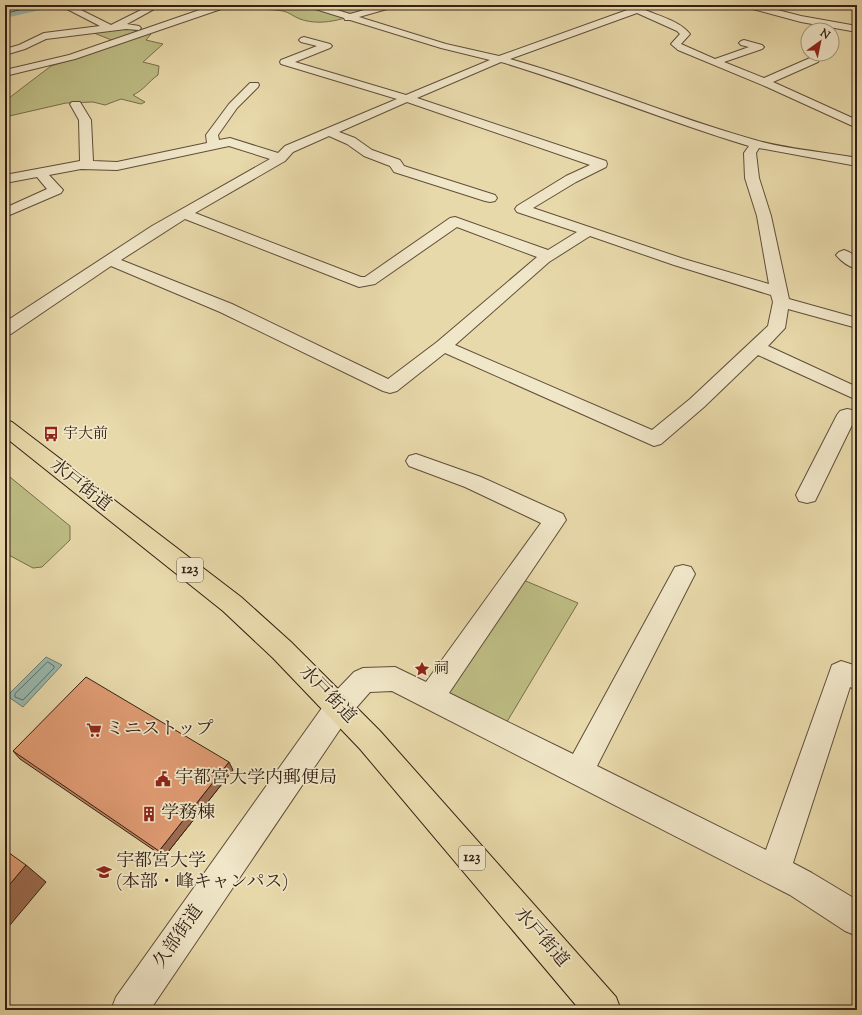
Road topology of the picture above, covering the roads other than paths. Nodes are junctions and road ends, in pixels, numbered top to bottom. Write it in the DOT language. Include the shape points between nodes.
graph roads {
  1 [pos="25,5"];
  2 [pos="83,5"];
  3 [pos="146,5"];
  4 [pos="224,5"];
  5 [pos="312,5"];
  6 [pos="391,5"];
  7 [pos="627,5"];
  8 [pos="748,5"];
  9 [pos="644,8"];
  10 [pos="5,10"];
  11 [pos="348,18"];
  12 [pos="112,28"];
  13 [pos="857,29"];
  14 [pos="146,31"];
  15 [pos="304,40"];
  16 [pos="744,43"];
  17 [pos="5,52"];
  18 [pos="500,59"];
  19 [pos="715,62"];
  20 [pos="810,62"];
  21 [pos="5,74"];
  22 [pos="765,82"];
  23 [pos="254,85"];
  24 [pos="408,99"];
  25 [pos="76,104"];
  26 [pos="857,124"];
  27 [pos="328,132"];
  28 [pos="756,144"];
  29 [pos="214,146"];
  30 [pos="281,158"];
  31 [pos="857,162"];
  32 [pos="87,165"];
  33 [pos="40,173"];
  34 [pos="5,179"];
  35 [pos="490,198"];
  36 [pos="5,213"];
  37 [pos="183,213"];
  38 [pos="589,231"];
  39 [pos="844,255"];
  40 [pos="549,256"];
  41 [pos="109,260"];
  42 [pos="857,264"];
  43 [pos="780,297"];
  44 [pos="857,323"];
  45 [pos="5,330"];
  46 [pos="443,346"];
  47 [pos="756,347"];
  48 [pos="857,394"];
  49 [pos="857,418"];
  50 [pos="5,428"];
  51 [pos="416,461"];
  52 [pos="807,494"];
  53 [pos="683,574"];
  54 [pos="857,678"];
  55 [pos="431,697"];
  56 [pos="339,707"];
  57 [pos="579,772"];
  58 [pos="774,871"];
  59 [pos="857,919"];
  60 [pos="129,1010"];
  61 [pos="603,1010"];
  1 -- 10 [label="street"];
  2 -- 12 [label="street" via="71,9"];
  3 -- 12 [label="street" via="152,8"];
  4 -- 14 [label="street"];
  5 -- 11 [label="street"];
  6 -- 11 [label="street"];
  7 -- 9 [label="street"];
  8 -- 13 [label="street" via="802,19"];
  9 -- 18 [label="street"];
  9 -- 19 [label="street" via="685,34 676,44 681,48"];
  11 -- 18 [label="street" via="444,46"];
  12 -- 14 [label="street" via="126,26"];
  12 -- 17 [label="street" via="44,36"];
  14 -- 21 [label="street" via="72,57"];
  15 -- 24 [label="street" via="327,46 285,62"];
  16 -- 19 [label="street" via="759,47"];
  18 -- 24 [label="street"];
  18 -- 28 [label="street" via="552,74 708,130"];
  19 -- 22 [label="street"];
  20 -- 22 [label="street"];
  22 -- 26 [label="street"];
  23 -- 29 [label="street" via="233,106 212,135"];
  24 -- 27 [label="street"];
  24 -- 38 [label="street" via="601,164 522,209"];
  25 -- 32 [label="street" via="86,120"];
  27 -- 30 [label="street" via="289,149"];
  27 -- 35 [label="street" via="351,141 368,153 395,162 399,169"];
  28 -- 31 [label="street"];
  28 -- 43 [label="street" via="750,154 752,178 764,216"];
  29 -- 30 [label="street" via="230,142"];
  29 -- 32 [label="street" via="117,166"];
  30 -- 37 [label="street"];
  32 -- 33 [label="street"];
  33 -- 34 [label="street"];
  33 -- 36 [label="street" via="56,190"];
  37 -- 40 [label="street" via="359,282 369,281 455,221"];
  37 -- 41 [label="street"];
  38 -- 40 [label="street"];
  38 -- 43 [label="street"];
  39 -- 42 [label="street"];
  40 -- 46 [label="street"];
  41 -- 45 [label="street"];
  41 -- 46 [label="street" via="226,308 390,387"];
  43 -- 44 [label="street"];
  43 -- 47 [label="street" via="776,328"];
  46 -- 47 [label="street" via="654,439 697,403"];
  47 -- 48 [label="street"];
  49 -- 52 [label="street" via="847,415"];
  50 -- 56 [label="highway, 水戸街道 / 123" via="232,604"];
  51 -- 55 [label="street" via="473,482 555,520"];
  53 -- 57 [label="street"];
  54 -- 58 [label="street" via="841,673"];
  55 -- 56 [label="street, 久部街道" via="396,679 364,680"];
  55 -- 57 [label="street, 久部街道"];
  56 -- 60 [label="street, 久部街道"];
  56 -- 61 [label="highway, 水戸街道 / 123"];
  57 -- 58 [label="street, 久部街道"];
  58 -- 59 [label="street, 久部街道" via="801,884"];
}
